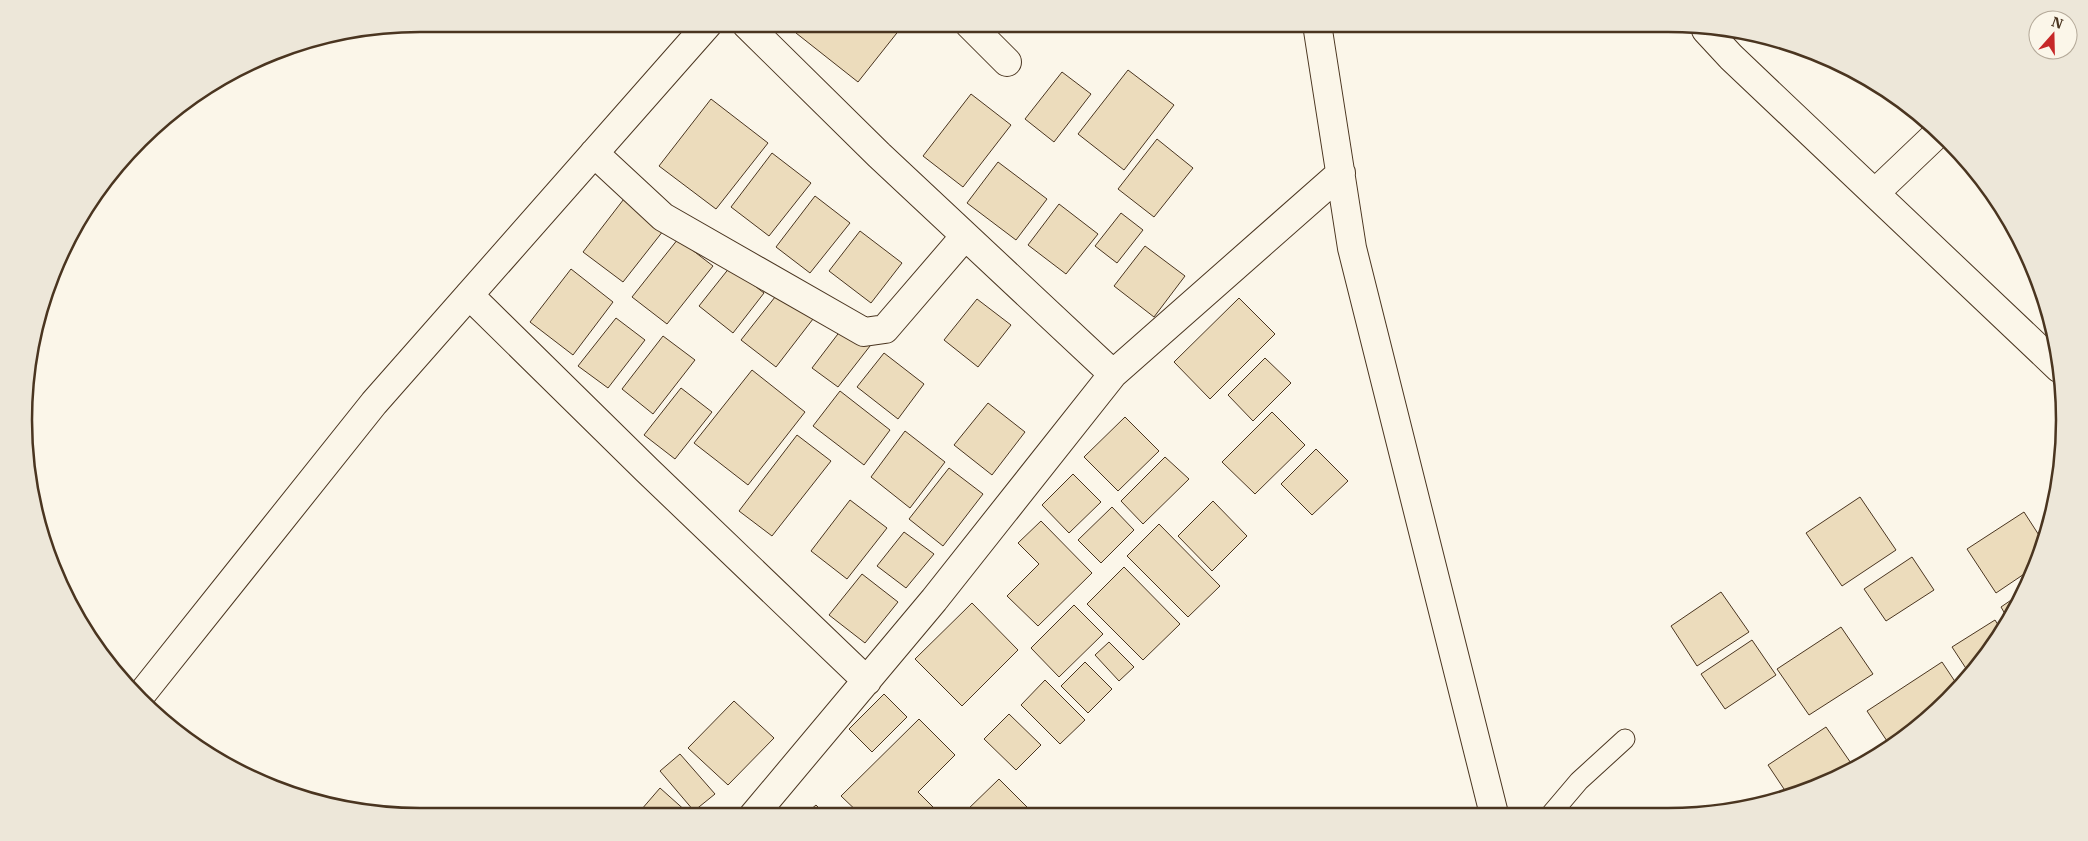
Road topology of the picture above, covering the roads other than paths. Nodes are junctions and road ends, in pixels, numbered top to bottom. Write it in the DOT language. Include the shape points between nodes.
graph roads {
  1 [pos="701,32"];
  2 [pos="754,32"];
  3 [pos="976,32"];
  4 [pos="1318,32"];
  5 [pos="1711,35"];
  6 [pos="1007,62"];
  7 [pos="1933,138"];
  8 [pos="594,153"];
  9 [pos="1341,173"];
  10 [pos="1876,193"];
  11 [pos="966,236"];
  12 [pos="469,294"];
  13 [pos="2050,360"];
  14 [pos="1113,374"];
  15 [pos="867,681"];
  16 [pos="143,692"];
  17 [pos="1625,739"];
  18 [pos="760,808"];
  19 [pos="1492,808"];
  20 [pos="1556,808"];
  1 -- 8 [label="street"];
  2 -- 11 [label="street"];
  3 -- 6 [label="street"];
  4 -- 9 [label="street"];
  5 -- 10 [label="street"];
  7 -- 10 [label="street"];
  8 -- 11 [label="street" via="663,217 864,332 885,329"];
  8 -- 12 [label="street"];
  9 -- 14 [label="street"];
  9 -- 19 [label="street" via="1352,248"];
  10 -- 13 [label="street"];
  11 -- 14 [label="street"];
  12 -- 15 [label="street"];
  12 -- 16 [label="street" via="374,403"];
  14 -- 15 [label="street"];
  15 -- 18 [label="street"];
  17 -- 20 [label="lane" via="1579,781"];
}
